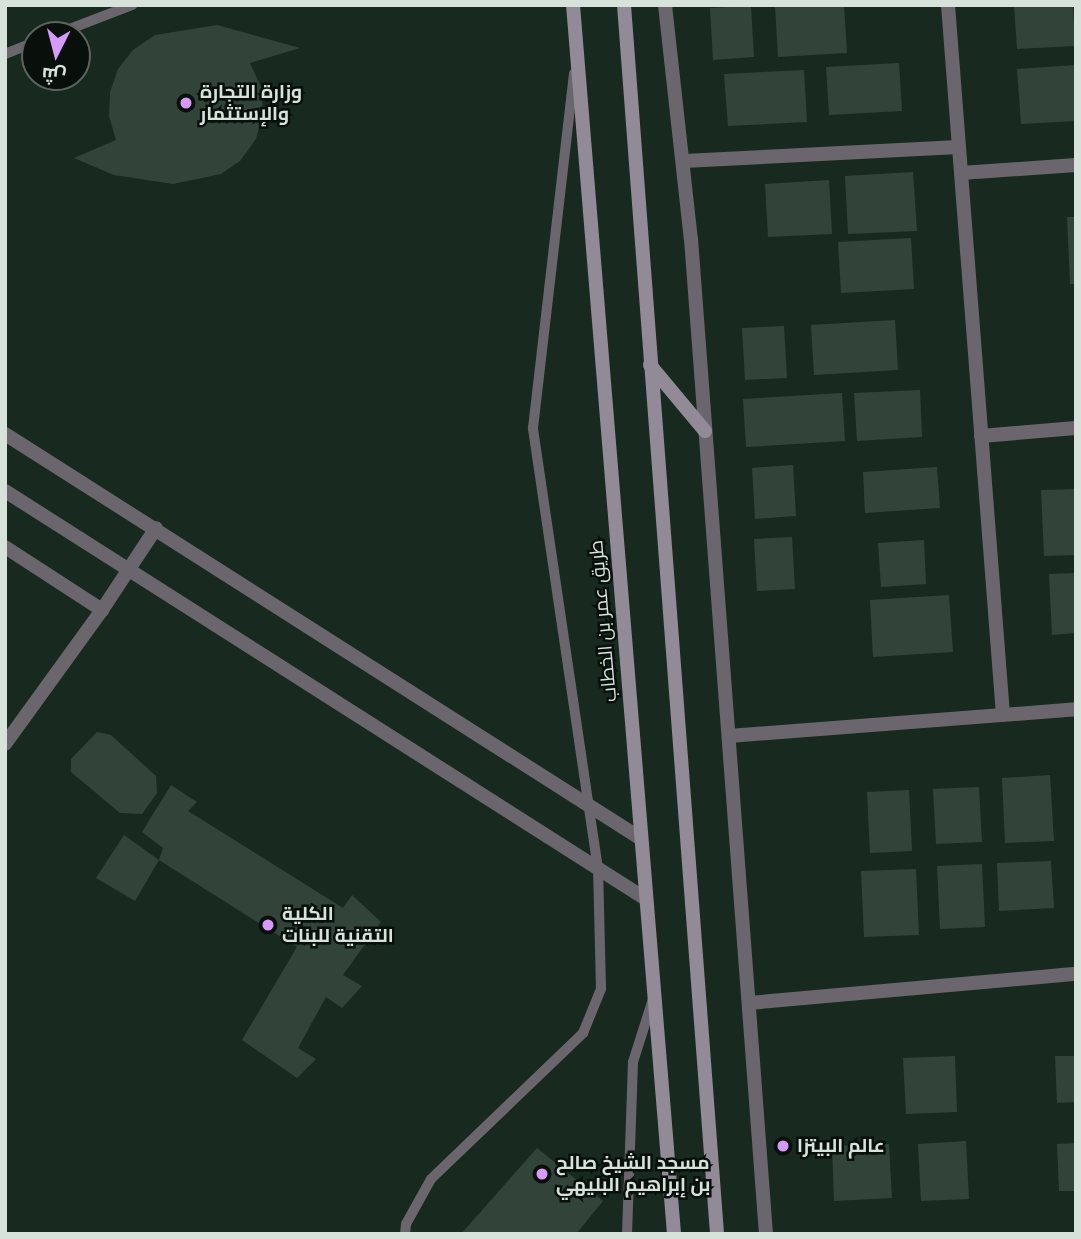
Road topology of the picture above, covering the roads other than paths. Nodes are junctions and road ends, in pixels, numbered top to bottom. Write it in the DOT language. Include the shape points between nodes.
graph roads {
  1 [pos="132,5"];
  2 [pos="573,5"];
  3 [pos="624,5"];
  4 [pos="665,5"];
  5 [pos="948,5"];
  6 [pos="90,21"];
  7 [pos="576,57"];
  8 [pos="959,147"];
  9 [pos="684,161"];
  10 [pos="1076,164"];
  11 [pos="961,173"];
  12 [pos="650,365"];
  13 [pos="1076,428"];
  14 [pos="705,431"];
  15 [pos="5,435"];
  16 [pos="981,436"];
  17 [pos="5,491"];
  18 [pos="156,528"];
  19 [pos="5,547"];
  20 [pos="129,571"];
  21 [pos="102,611"];
  22 [pos="1076,709"];
  23 [pos="1003,715"];
  24 [pos="729,736"];
  25 [pos="5,744"];
  26 [pos="589,805"];
  27 [pos="640,838"];
  28 [pos="598,869"];
  29 [pos="646,899"];
  30 [pos="1076,974"];
  31 [pos="654,996"];
  32 [pos="749,1003"];
  33 [pos="405,1234"];
  34 [pos="627,1234"];
  35 [pos="674,1234"];
  36 [pos="717,1234"];
  37 [pos="766,1234"];
  1 -- 6 [label="lane"];
  2 -- 7 [label="main road, طريق عمر بن الخطاب"];
  3 -- 12 [label="main road"];
  4 -- 9 [label="street"];
  5 -- 8 [label="street"];
  7 -- 26 [label="lane" via="533,428"];
  7 -- 27 [label="main road, طريق عمر بن الخطاب"];
  8 -- 9 [label="street"];
  8 -- 11 [label="street"];
  9 -- 14 [label="street"];
  10 -- 11 [label="street"];
  11 -- 16 [label="street"];
  12 -- 14 [label="main road"];
  12 -- 36 [label="main road"];
  13 -- 16 [label="street"];
  14 -- 24 [label="street"];
  15 -- 18 [label="street"];
  16 -- 23 [label="street"];
  17 -- 20 [label="street"];
  18 -- 20 [label="street"];
  18 -- 26 [label="street"];
  19 -- 21 [label="street"];
  20 -- 21 [label="street"];
  20 -- 28 [label="street"];
  21 -- 25 [label="street"];
  22 -- 23 [label="street"];
  23 -- 24 [label="street"];
  24 -- 32 [label="street"];
  26 -- 27 [label="street"];
  26 -- 28 [label="lane"];
  27 -- 29 [label="main road, طريق عمر بن الخطاب"];
  28 -- 29 [label="street"];
  28 -- 33 [label="lane" via="601,989 583,1033 431,1179"];
  29 -- 31 [label="main road, طريق عمر بن الخطاب"];
  30 -- 32 [label="street"];
  31 -- 34 [label="lane" via="633,1062"];
  31 -- 35 [label="main road, طريق عمر بن الخطاب"];
  32 -- 37 [label="street"];
}
